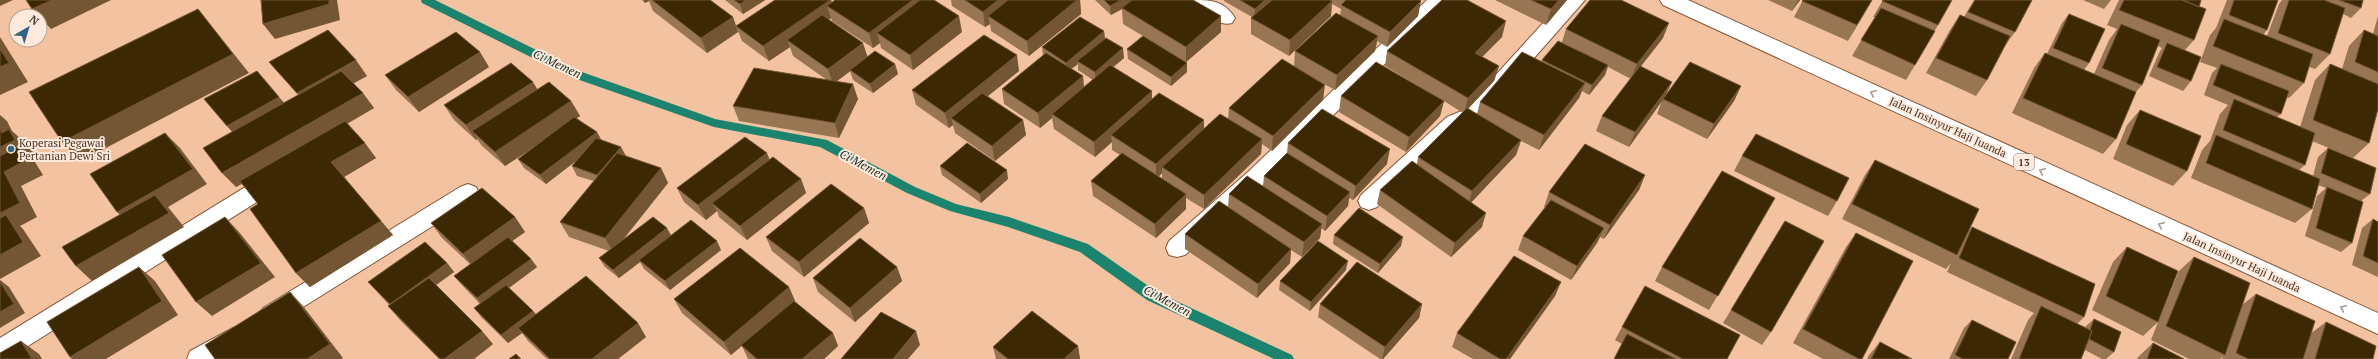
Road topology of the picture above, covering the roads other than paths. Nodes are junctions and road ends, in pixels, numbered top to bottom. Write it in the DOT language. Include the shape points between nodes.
graph roads {
  1 [pos="1201,0"];
  2 [pos="1439,0"];
  3 [pos="1575,0"];
  4 [pos="1670,0"];
  5 [pos="1225,18"];
  6 [pos="291,169"];
  7 [pos="468,193"];
  8 [pos="1370,201"];
  9 [pos="1177,248"];
  10 [pos="2378,324"];
  11 [pos="0,351"];
  12 [pos="199,359"];
  1 -- 5 [label="main road"];
  2 -- 9 [label="main road" via="1256,178"];
  3 -- 8 [label="main road" via="1470,116 1455,123"];
  10 -- 4 [label="main road, Jalan Insinyur Haji Juanda / 13, one-way"];
  6 -- 11 [label="main road"];
  7 -- 12 [label="main road"];
}
